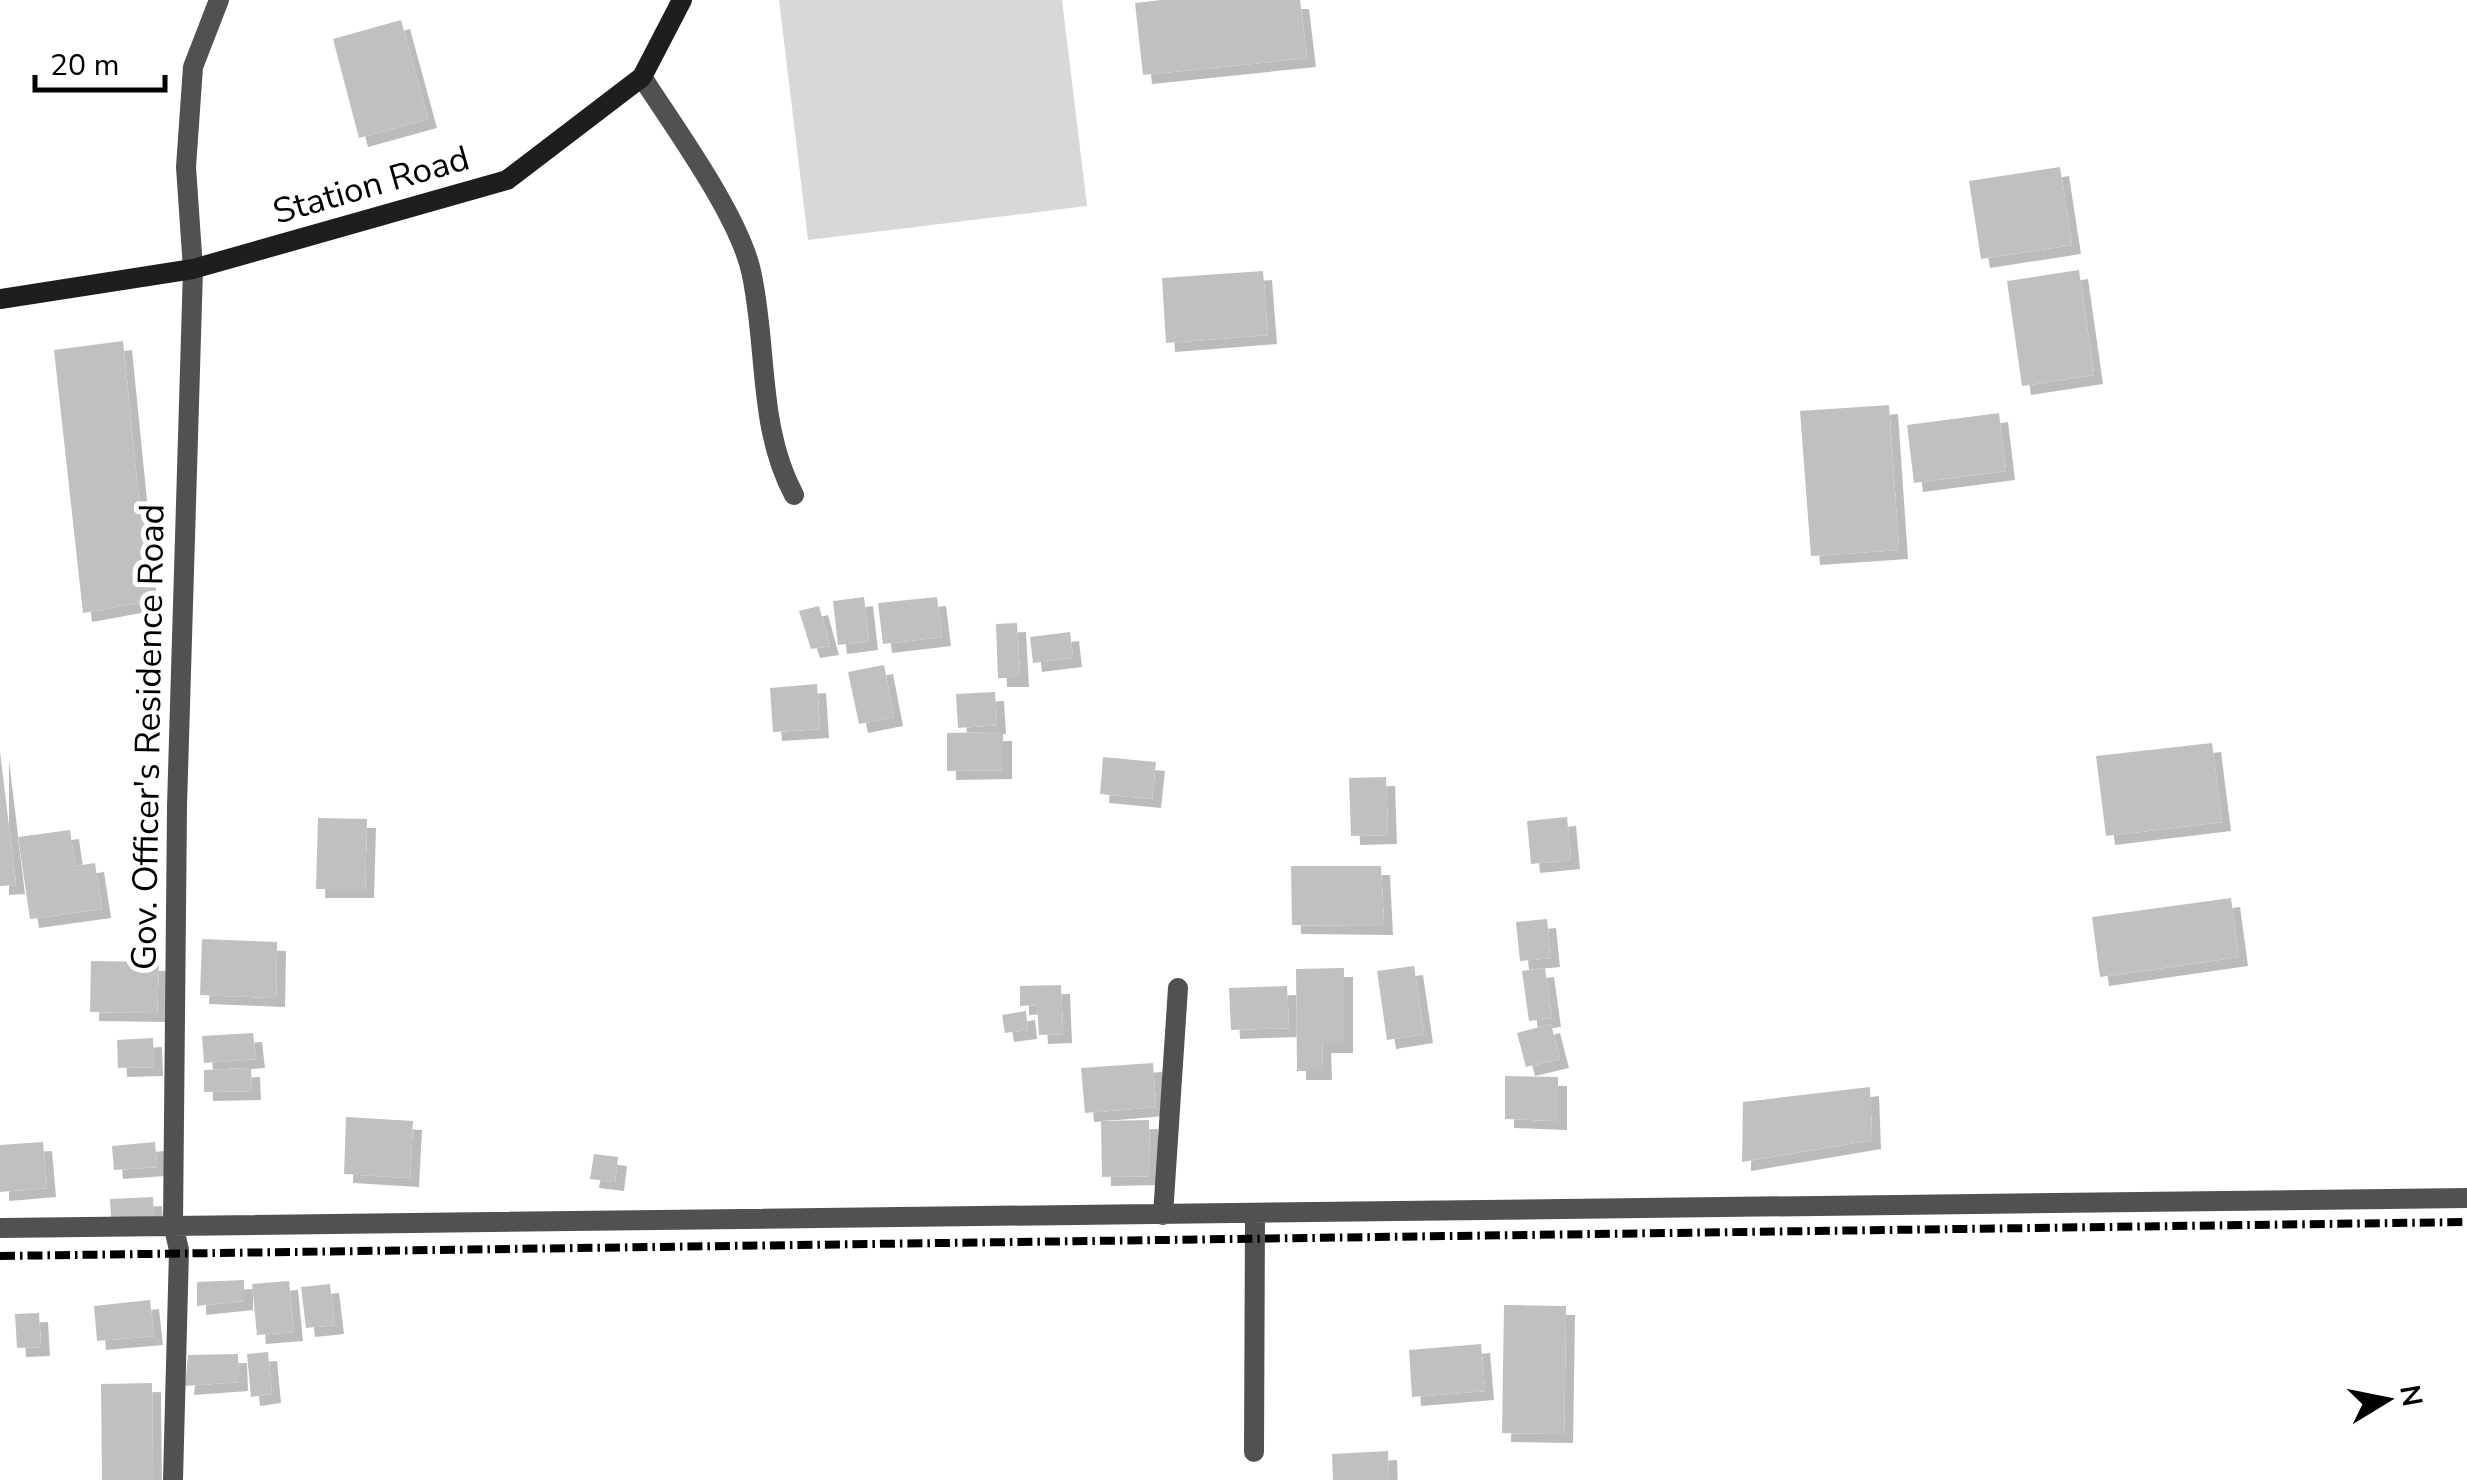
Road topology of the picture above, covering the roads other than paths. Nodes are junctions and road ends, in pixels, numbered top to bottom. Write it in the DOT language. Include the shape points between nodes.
graph roads {
  1 [pos="220,0"];
  2 [pos="682,0"];
  3 [pos="642,77"];
  4 [pos="193,269"];
  5 [pos="0,300"];
  6 [pos="794,495"];
  7 [pos="1178,988"];
  8 [pos="2467,1198"];
  9 [pos="1163,1216"];
  10 [pos="1255,1216"];
  11 [pos="172,1224"];
  12 [pos="0,1228"];
  13 [pos="1254,1452"];
  14 [pos="173,1480"];
  1 -- 4 [label="street, Gov. Officer's Residence Road" via="193,67 186,167"];
  2 -- 3 [label="street, Station Road"];
  3 -- 4 [label="street, Station Road" via="508,180"];
  3 -- 6 [label="street" via="710,183 750,268 777,463"];
  4 -- 5 [label="street, Station Road"];
  4 -- 11 [label="street, Gov. Officer's Residence Road"];
  7 -- 9 [label="street"];
  8 -- 10 [label="street"];
  9 -- 10 [label="street"];
  9 -- 11 [label="street"];
  10 -- 13 [label="street"];
  11 -- 12 [label="street"];
  11 -- 14 [label="street, Gov. Officer's Residence Road" via="180,1250"];
}
